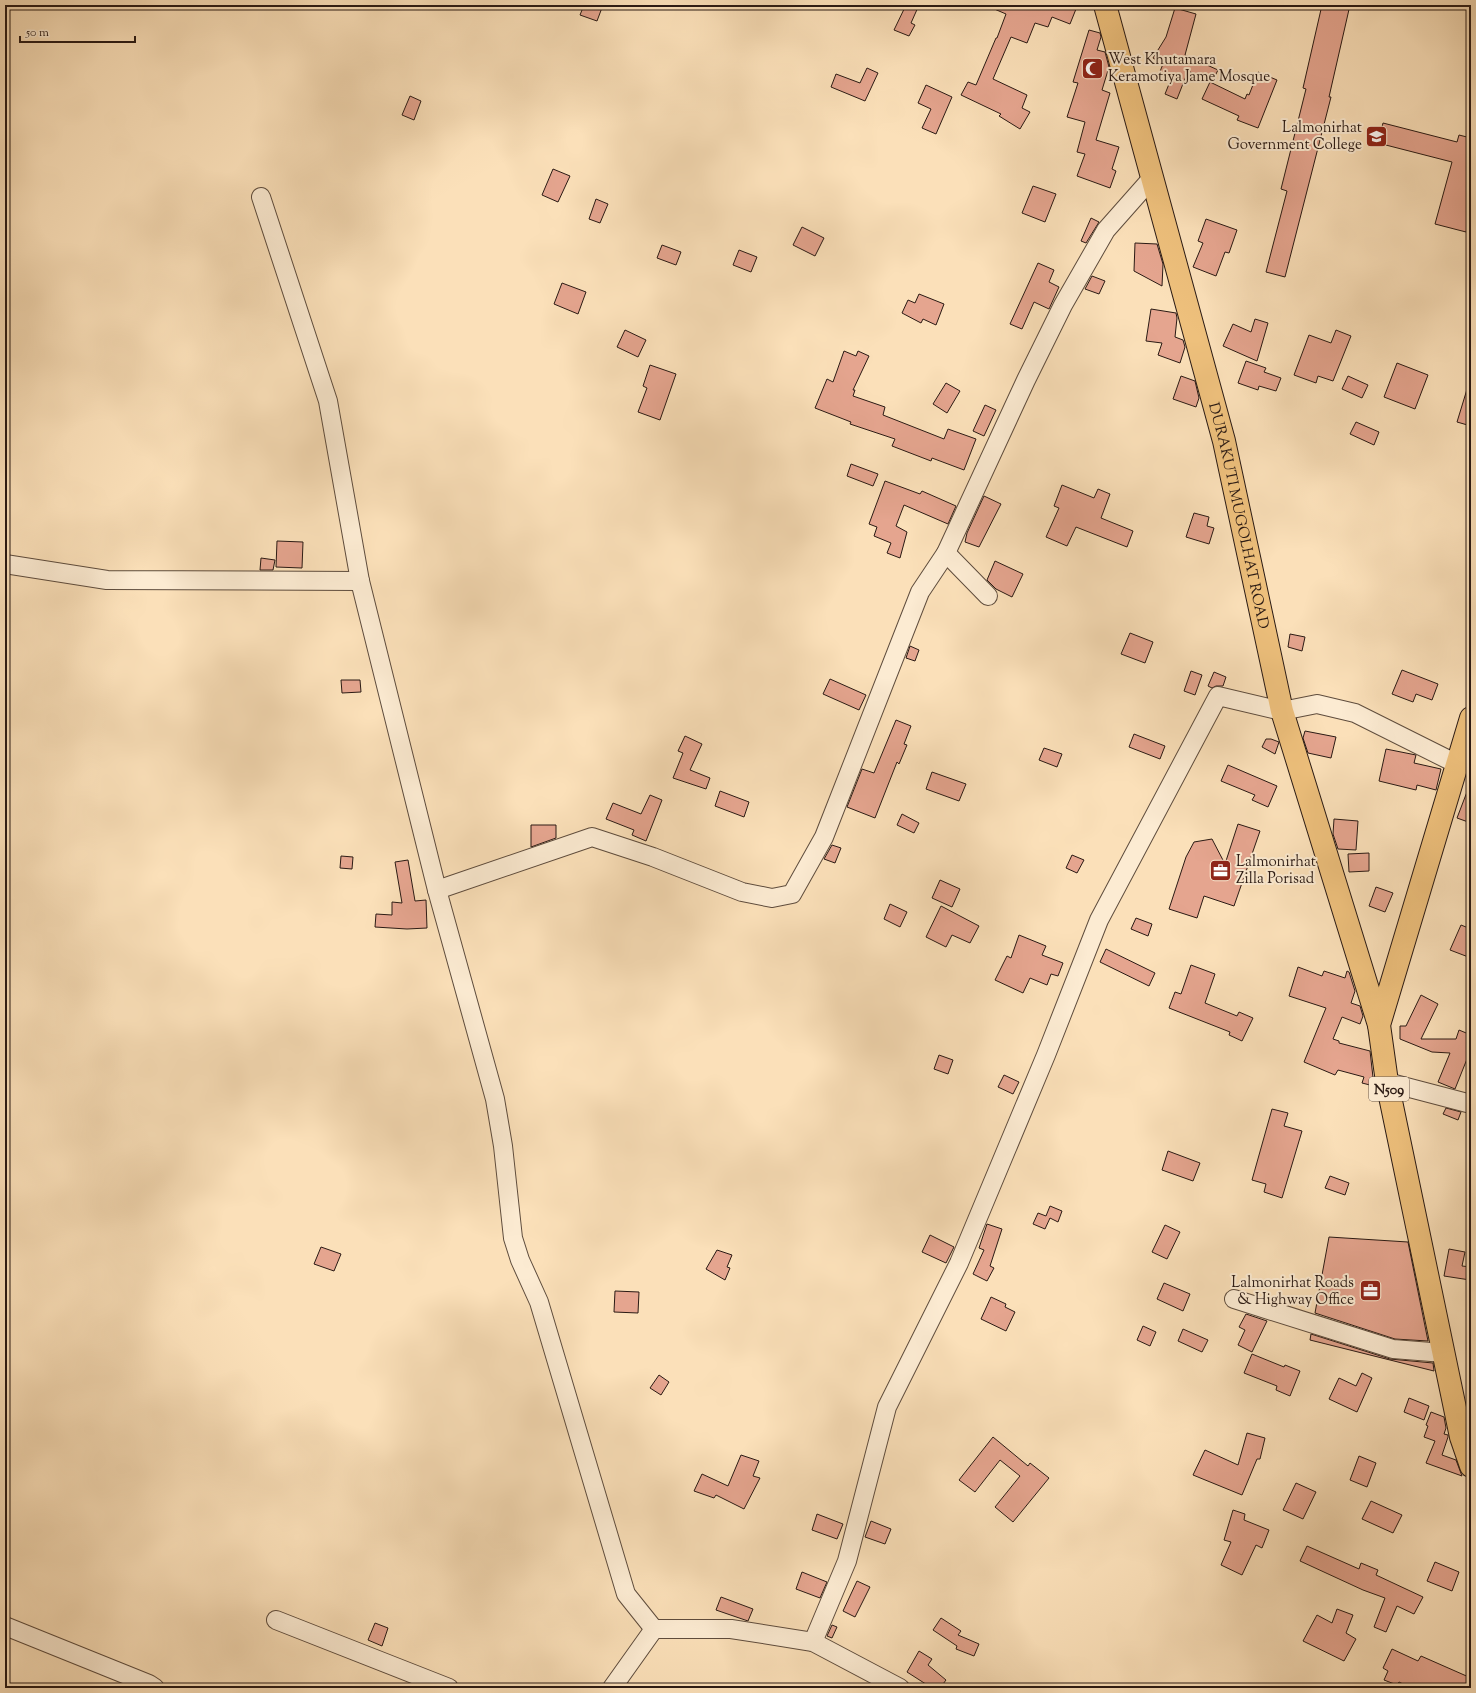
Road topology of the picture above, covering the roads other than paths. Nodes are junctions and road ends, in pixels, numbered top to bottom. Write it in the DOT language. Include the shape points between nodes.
graph roads {
  1 [pos="1105,5"];
  2 [pos="1152,178"];
  3 [pos="261,197"];
  4 [pos="946,553"];
  5 [pos="5,564"];
  6 [pos="360,581"];
  7 [pos="988,596"];
  8 [pos="1282,711"];
  9 [pos="1471,718"];
  10 [pos="1457,764"];
  11 [pos="437,890"];
  12 [pos="1379,1025"];
  13 [pos="1387,1082"];
  14 [pos="1471,1104"];
  15 [pos="1234,1299"];
  16 [pos="1444,1353"];
  17 [pos="1471,1466"];
  18 [pos="276,1620"];
  19 [pos="5,1626"];
  20 [pos="654,1629"];
  21 [pos="813,1642"];
  22 [pos="150,1687"];
  23 [pos="449,1688"];
  24 [pos="612,1688"];
  25 [pos="900,1688"];
  1 -- 2 [label="main road, DURAKUTI MUGOLHAT ROAD"];
  2 -- 4 [label="street" via="1106,230 1063,305"];
  2 -- 8 [label="main road, DURAKUTI MUGOLHAT ROAD" via="1224,441"];
  3 -- 6 [label="street" via="328,401"];
  4 -- 7 [label="street"];
  4 -- 11 [label="street" via="920,592 824,837 792,894 772,898 742,892 653,856 592,837"];
  5 -- 6 [label="street" via="107,580"];
  6 -- 11 [label="street"];
  8 -- 10 [label="street" via="1317,704 1355,713"];
  8 -- 12 [label="main road, DURAKUTI MUGOLHAT ROAD"];
  8 -- 21 [label="street" via="1218,696 1099,920 959,1263 887,1407 847,1561"];
  9 -- 10 [label="main road, N509"];
  10 -- 12 [label="main road, N509"];
  11 -- 20 [label="street" via="495,1099 515,1246 539,1302 626,1594"];
  12 -- 13 [label="main road, N509"];
  13 -- 14 [label="street"];
  13 -- 16 [label="main road, N509"];
  15 -- 16 [label="street" via="1393,1349"];
  16 -- 17 [label="main road, N509" via="1461,1437"];
  18 -- 23 [label="street"];
  19 -- 22 [label="street"];
  20 -- 21 [label="street" via="731,1629"];
  20 -- 24 [label="street"];
  21 -- 25 [label="street"];
}
